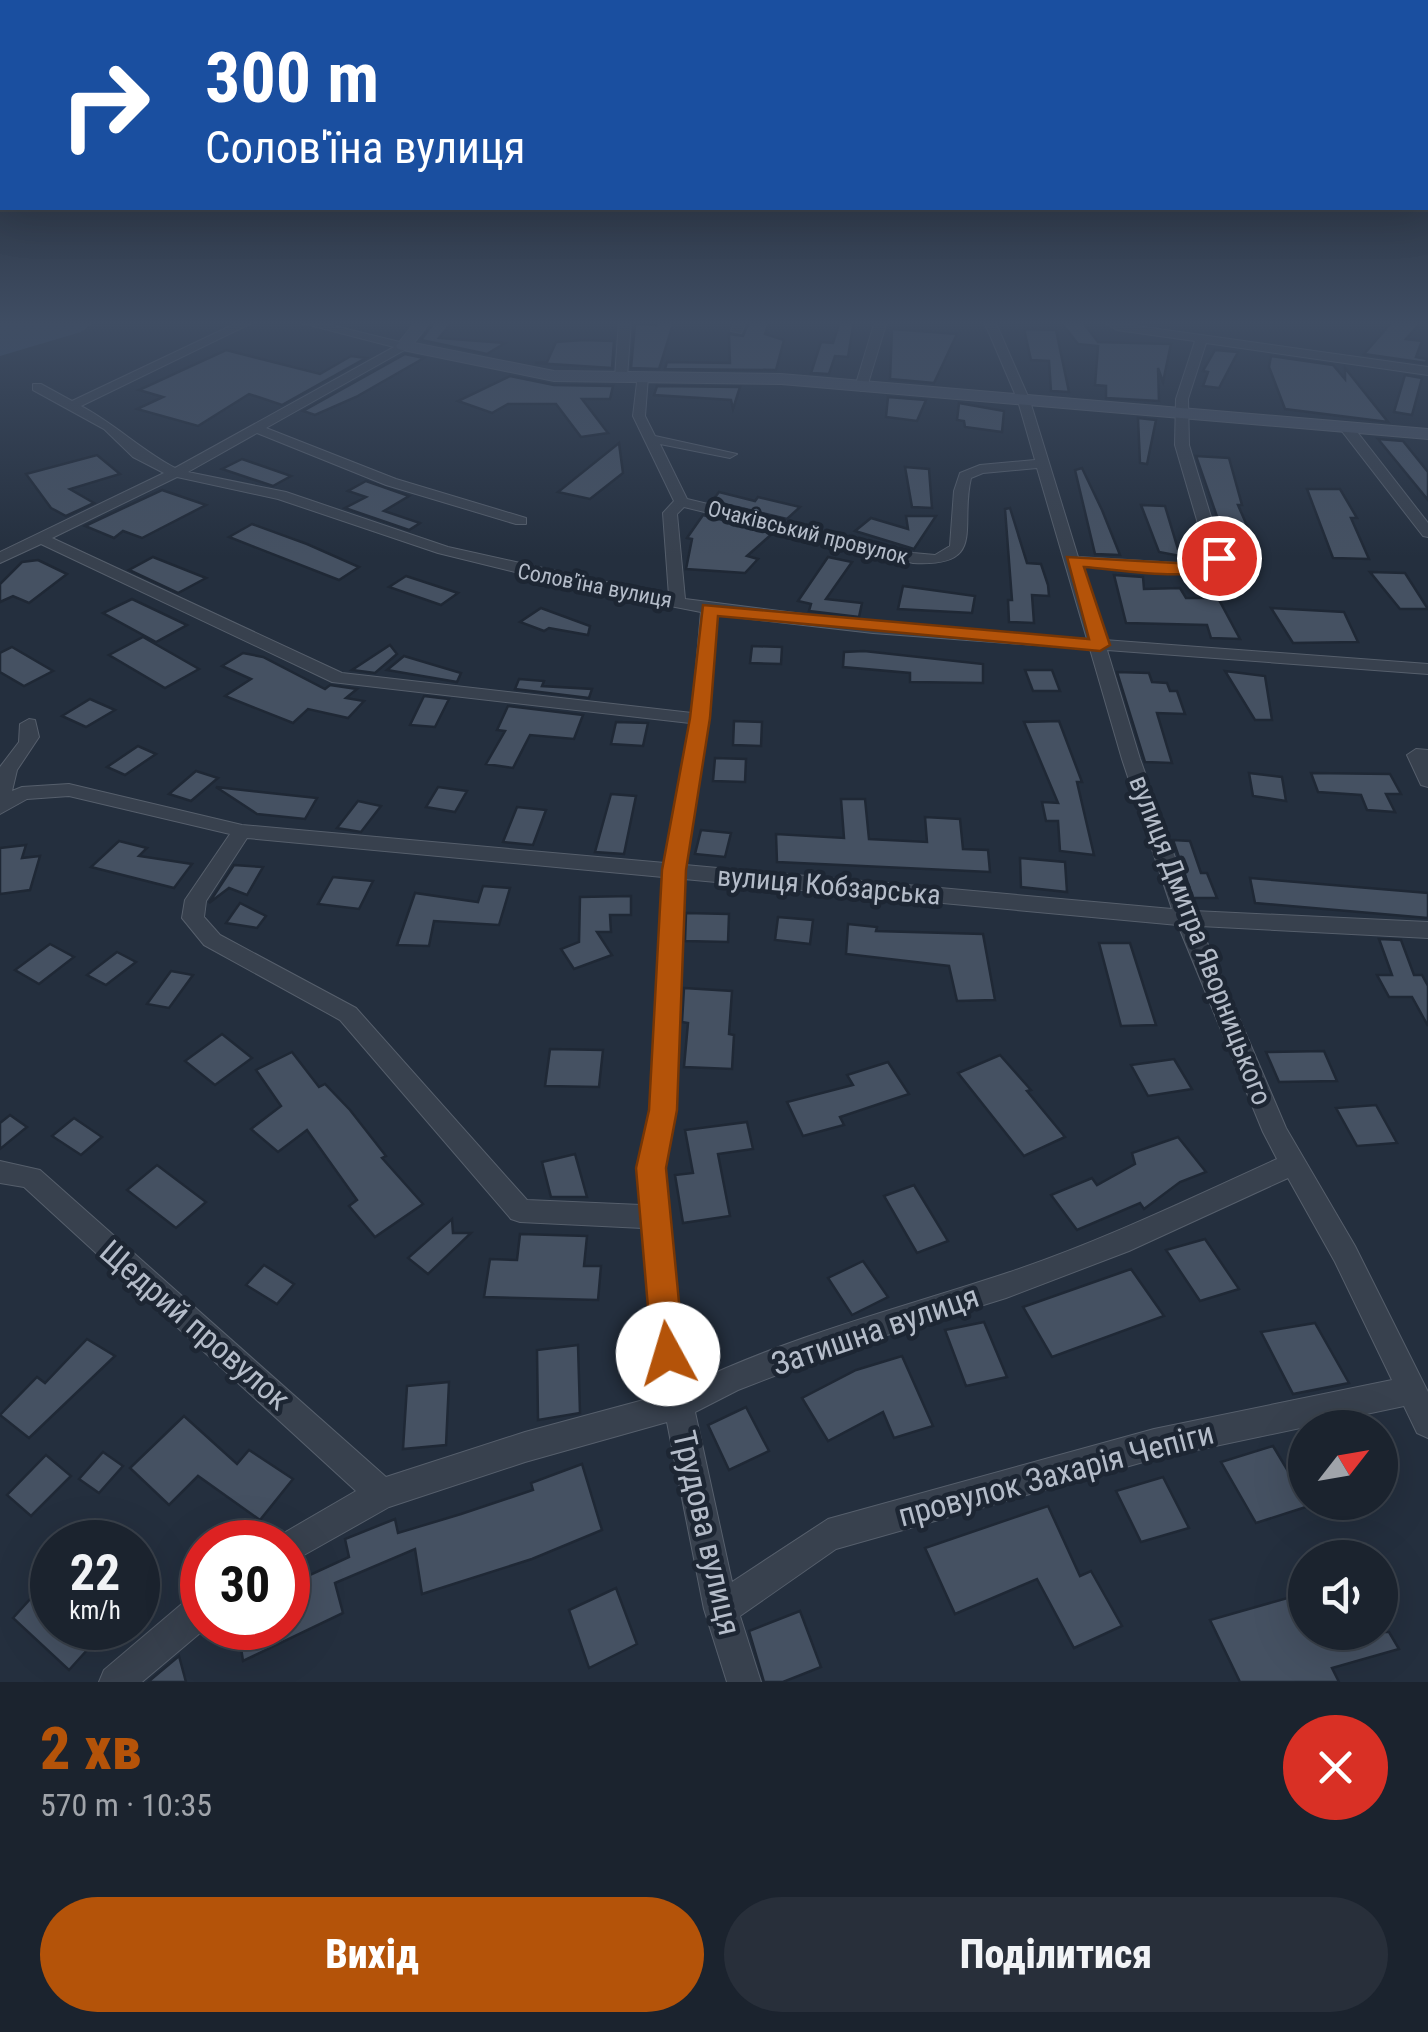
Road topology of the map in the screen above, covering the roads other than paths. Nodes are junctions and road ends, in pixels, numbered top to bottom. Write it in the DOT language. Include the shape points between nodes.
graph roads {
  1 [pos="58,399"];
  2 [pos="84,399"];
  3 [pos="307,399"];
  4 [pos="640,399"];
  5 [pos="1018,399"];
  6 [pos="1184,399"];
  7 [pos="1024,400"];
  8 [pos="70,406"];
  9 [pos="1181,412"];
  10 [pos="1346,426"];
  11 [pos="256,428"];
  12 [pos="1428,434"];
  13 [pos="652,439"];
  14 [pos="730,454"];
  15 [pos="1042,464"];
  16 [pos="174,473"];
  17 [pos="680,502"];
  18 [pos="521,521"];
  19 [pos="1428,533"];
  20 [pos="42,540"];
  21 [pos="0,558"];
  22 [pos="1074,561"];
  23 [pos="677,601"];
  24 [pos="709,609"];
  25 [pos="1100,645"];
  26 [pos="1428,670"];
  27 [pos="700,718"];
  28 [pos="29,724"];
  29 [pos="1428,756"];
  30 [pos="1428,781"];
  31 [pos="0,807"];
  32 [pos="242,831"];
  33 [pos="674,870"];
  34 [pos="1186,918"];
  35 [pos="1428,930"];
  36 [pos="1292,1164"];
  37 [pos="0,1172"];
  38 [pos="656,1217"];
  39 [pos="1412,1390"];
  40 [pos="678,1405"];
  41 [pos="1428,1423"];
  42 [pos="382,1494"];
  43 [pos="310,1535"];
  44 [pos="721,1609"];
  45 [pos="180,1628"];
  46 [pos="116,1682"];
  47 [pos="744,1682"];
  1 -- 8 [label="street, Солов'їна вулиця"];
  2 -- 8 [label="street"];
  3 -- 11 [label="street"];
  4 -- 13 [label="street" via="639,416"];
  5 -- 7 [label="street"];
  6 -- 9 [label="street"];
  7 -- 9 [label="street"];
  7 -- 15 [label="street, вулиця Дмитра Яворницького"];
  8 -- 16 [label="street, Солов'їна вулиця"];
  9 -- 10 [label="street"];
  9 -- 22 [label="street" via="1182,446 1217,563 1194,569"];
  10 -- 12 [label="street"];
  10 -- 19 [label="street"];
  11 -- 16 [label="street"];
  11 -- 18 [label="street" via="391,482"];
  13 -- 14 [label="street"];
  13 -- 17 [label="street"];
  15 -- 17 [label="street, Очаківський провулок" via="964,476 962,534 943,559 913,558"];
  15 -- 22 [label="street, вулиця Дмитра Яворницького"];
  16 -- 20 [label="street"];
  16 -- 23 [label="street, Солов'їна вулиця" via="280,495 509,568"];
  17 -- 23 [label="street" via="670,513"];
  20 -- 21 [label="street"];
  20 -- 27 [label="street" via="338,678"];
  22 -- 25 [label="street, вулиця Дмитра Яворницького"];
  23 -- 24 [label="street, Солов'їна вулиця"];
  24 -- 25 [label="street, Солов'їна вулиця"];
  24 -- 27 [label="street, Трудова вулиця"];
  25 -- 26 [label="street, Солов'їна вулиця"];
  25 -- 34 [label="street, вулиця Дмитра Яворницького"];
  27 -- 33 [label="street, Трудова вулиця"];
  28 -- 31 [label="street, вулиця Кобзарська" via="32,734 10,766"];
  29 -- 30 [label="street" via="1416,755"];
  31 -- 32 [label="street, вулиця Кобзарська" via="22,793 69,790"];
  32 -- 33 [label="street, вулиця Кобзарська"];
  32 -- 38 [label="street" via="196,900 193,918 212,940 348,1014 520,1211"];
  33 -- 34 [label="street, вулиця Кобзарська"];
  33 -- 38 [label="street, Трудова вулиця" via="663,1110 651,1168"];
  34 -- 35 [label="street, вулиця Кобзарська"];
  34 -- 36 [label="street, вулиця Дмитра Яворницького"];
  36 -- 39 [label="street, вулиця Дмитра Яворницького"];
  36 -- 40 [label="street, Затишна вулиця" via="1120,1242 858,1331"];
  37 -- 42 [label="street, Щедрий провулок" via="31,1178"];
  38 -- 40 [label="street, Трудова вулиця"];
  39 -- 41 [label="street, вулиця Дмитра Яворницького"];
  39 -- 44 [label="street, провулок Захарія Чепіги" via="1154,1444 828,1535"];
  40 -- 42 [label="street, Затишна вулиця"];
  40 -- 44 [label="street, Трудова вулиця"];
  42 -- 43 [label="street, Затишна вулиця"];
  44 -- 47 [label="street, Трудова вулиця"];
  45 -- 46 [label="street"];
}
